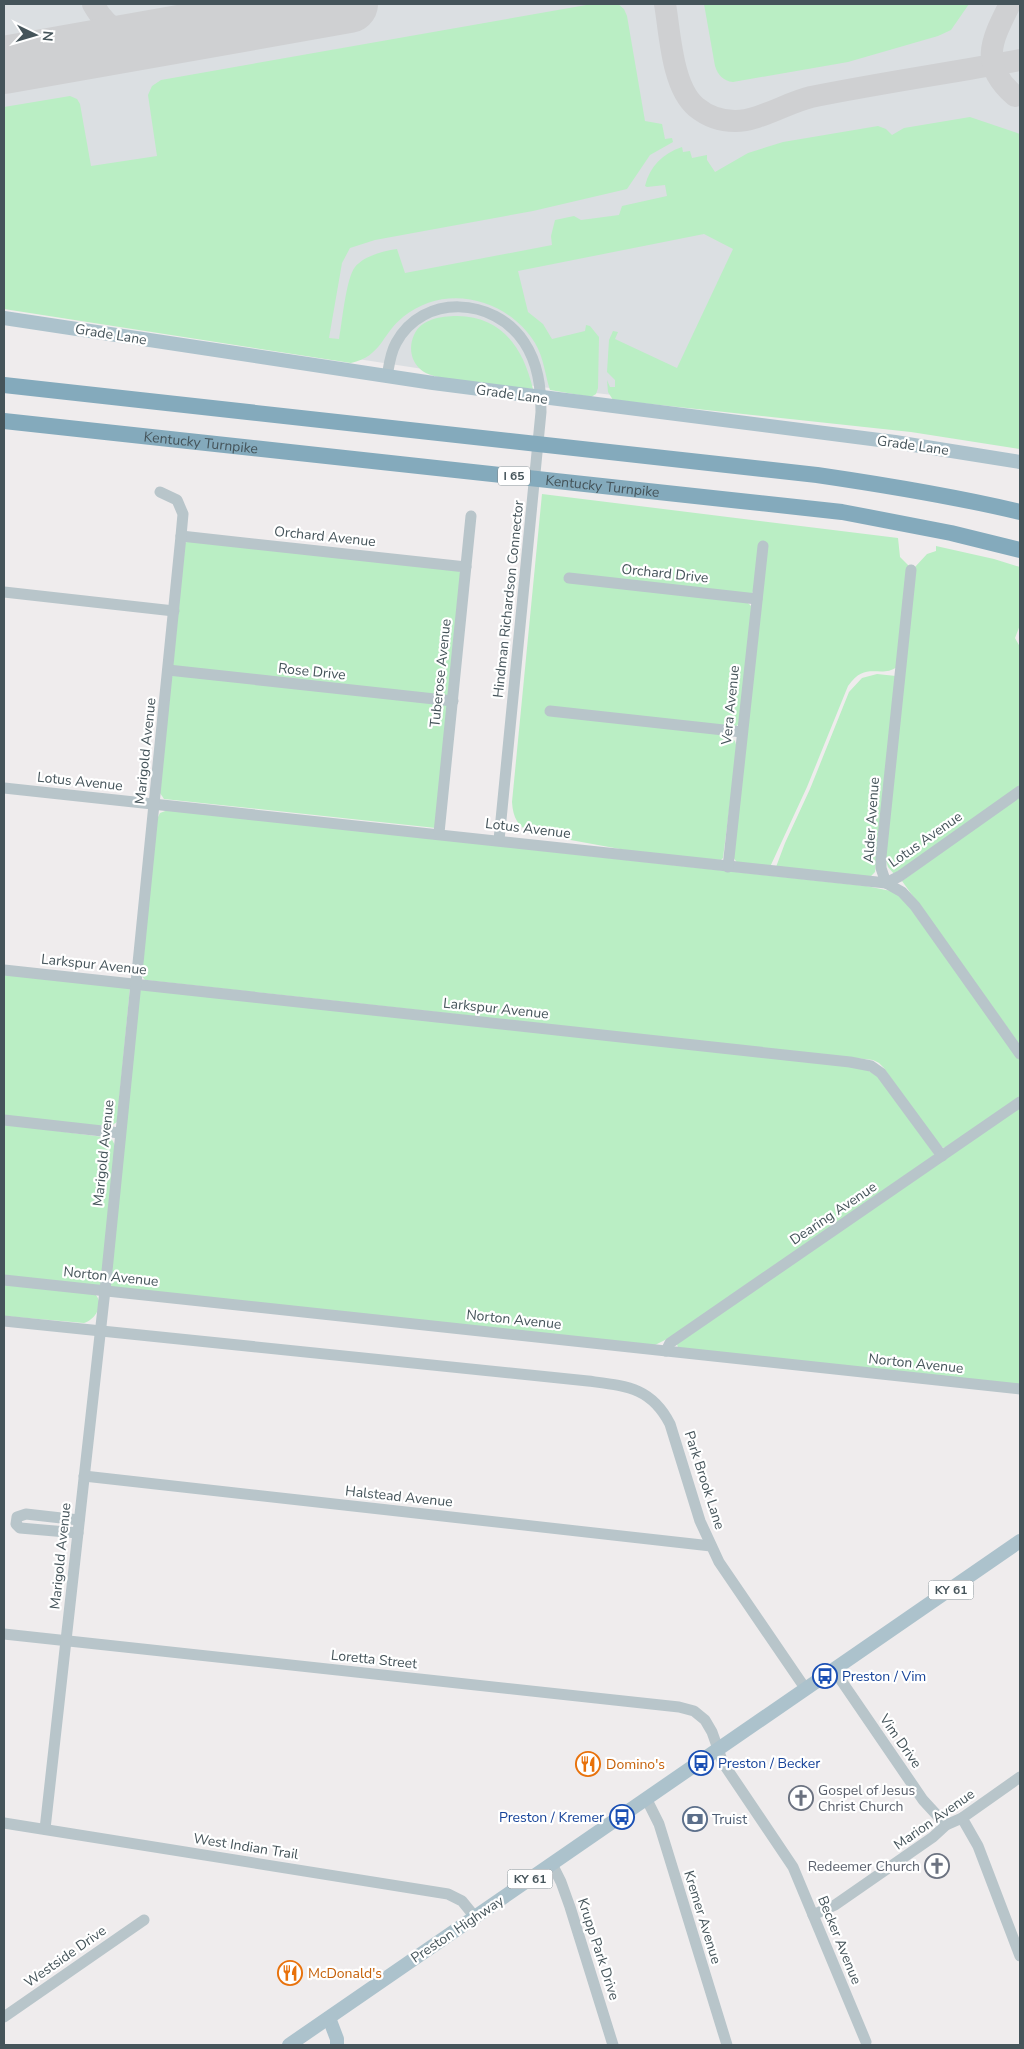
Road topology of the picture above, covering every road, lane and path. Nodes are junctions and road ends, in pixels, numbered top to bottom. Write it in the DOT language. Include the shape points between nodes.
graph roads {
  1 [pos="4,318"];
  2 [pos="387,377"];
  3 [pos="4,385"];
  4 [pos="4,421"];
  5 [pos="1020,462"];
  6 [pos="160,492"];
  7 [pos="1020,512"];
  8 [pos="471,516"];
  9 [pos="182,536"];
  10 [pos="763,546"];
  11 [pos="1020,550"];
  12 [pos="466,567"];
  13 [pos="911,570"];
  14 [pos="570,578"];
  15 [pos="4,592"];
  16 [pos="757,599"];
  17 [pos="174,611"];
  18 [pos="168,670"];
  19 [pos="453,701"];
  20 [pos="550,711"];
  21 [pos="742,732"];
  22 [pos="4,788"];
  23 [pos="1020,791"];
  24 [pos="155,804"];
  25 [pos="439,834"];
  26 [pos="498,840"];
  27 [pos="728,867"];
  28 [pos="886,883"];
  29 [pos="4,970"];
  30 [pos="136,984"];
  31 [pos="1020,1054"];
  32 [pos="1020,1102"];
  33 [pos="4,1120"];
  34 [pos="120,1133"];
  35 [pos="942,1156"];
  36 [pos="4,1280"];
  37 [pos="105,1291"];
  38 [pos="4,1321"];
  39 [pos="99,1330"];
  40 [pos="666,1351"];
  41 [pos="1020,1390"];
  42 [pos="84,1476"];
  43 [pos="79,1520"];
  44 [pos="78,1533"];
  45 [pos="1020,1542"];
  46 [pos="711,1546"];
  47 [pos="4,1634"];
  48 [pos="66,1640"];
  49 [pos="834,1670"];
  50 [pos="805,1688"];
  51 [pos="718,1749"];
  52 [pos="1020,1777"];
  53 [pos="647,1800"];
  54 [pos="962,1818"];
  55 [pos="4,1823"];
  56 [pos="946,1826"];
  57 [pos="45,1829"];
  58 [pos="552,1864"];
  59 [pos="813,1915"];
  60 [pos="475,1917"];
  61 [pos="144,1920"];
  62 [pos="1020,1956"];
  63 [pos="4,2017"];
  64 [pos="329,2018"];
  65 [pos="866,2042"];
  66 [pos="289,2045"];
  67 [pos="337,2045"];
  68 [pos="614,2045"];
  69 [pos="727,2045"];
  1 -- 2 [label="main road, Grade Lane"];
  2 -- 5 [label="main road, Grade Lane" via="895,442"];
  2 -- 26 [label="street, Hindman Richardson Connector" via="393,349 412,324 429,312 449,307 478,309 501,319 521,337 536,366 541,387 541,412"];
  3 -- 7 [label="highway" via="817,475 892,485"];
  4 -- 11 [label="highway, Kentucky Turnpike / I 65" via="842,512"];
  6 -- 9 [label="street, Marigold Avenue" via="177,500 183,514"];
  8 -- 12 [label="street, Tuberose Avenue"];
  9 -- 12 [label="street, Orchard Avenue"];
  9 -- 17 [label="street, Marigold Avenue"];
  10 -- 16 [label="street, Vera Avenue"];
  12 -- 19 [label="street, Tuberose Avenue"];
  13 -- 28 [label="street, Alder Avenue" via="881,857"];
  14 -- 16 [label="street, Orchard Drive"];
  15 -- 17 [label="street"];
  16 -- 21 [label="street, Vera Avenue"];
  17 -- 18 [label="street, Marigold Avenue"];
  18 -- 19 [label="street, Rose Drive"];
  18 -- 24 [label="street, Marigold Avenue"];
  19 -- 25 [label="street, Tuberose Avenue"];
  20 -- 21 [label="street"];
  21 -- 27 [label="street, Vera Avenue"];
  22 -- 24 [label="street, Lotus Avenue"];
  23 -- 28 [label="street, Lotus Avenue"];
  24 -- 25 [label="street, Lotus Avenue"];
  24 -- 30 [label="street, Marigold Avenue"];
  25 -- 26 [label="street, Lotus Avenue"];
  26 -- 27 [label="street, Lotus Avenue"];
  27 -- 28 [label="street, Lotus Avenue"];
  28 -- 31 [label="street" via="902,892 915,906"];
  29 -- 30 [label="street, Larkspur Avenue"];
  30 -- 34 [label="street, Marigold Avenue"];
  30 -- 35 [label="street, Larkspur Avenue" via="871,1066 887,1080"];
  32 -- 35 [label="street, Dearing Avenue"];
  33 -- 34 [label="street"];
  34 -- 37 [label="street, Marigold Avenue"];
  35 -- 40 [label="street, Dearing Avenue" via="670,1343"];
  36 -- 37 [label="street, Norton Avenue"];
  37 -- 39 [label="street, Marigold Avenue"];
  37 -- 40 [label="street, Norton Avenue"];
  38 -- 39 [label="street"];
  39 -- 42 [label="street, Marigold Avenue"];
  39 -- 46 [label="street, Park Brook Lane" via="625,1386 645,1394 666,1416"];
  40 -- 41 [label="street, Norton Avenue"];
  42 -- 43 [label="street, Marigold Avenue"];
  42 -- 46 [label="street, Halstead Avenue"];
  43 -- 44 [label="street, Marigold Avenue"];
  43 -- 44 [label="street" via="26,1514 17,1517 16,1524 20,1528"];
  44 -- 48 [label="street, Marigold Avenue"];
  45 -- 49 [label="main road, Preston Highway / KY 61"];
  46 -- 50 [label="street, Park Brook Lane"];
  47 -- 48 [label="street, Loretta Street"];
  48 -- 51 [label="street, Loretta Street" via="679,1707 702,1716"];
  48 -- 57 [label="street, Marigold Avenue"];
  49 -- 50 [label="main road, Preston Highway / KY 61"];
  49 -- 56 [label="street, Vim Drive" via="923,1800"];
  50 -- 51 [label="main road, Preston Highway / KY 61"];
  51 -- 53 [label="main road, Preston Highway / KY 61"];
  51 -- 59 [label="street, Becker Avenue" via="723,1763 793,1867"];
  52 -- 54 [label="street, Marion Avenue"];
  53 -- 58 [label="main road, Preston Highway / KY 61"];
  53 -- 69 [label="street, Kremer Avenue" via="659,1824"];
  54 -- 56 [label="street, Marion Avenue"];
  54 -- 62 [label="street" via="978,1846"];
  55 -- 57 [label="street, West Indian Trail"];
  56 -- 59 [label="street, Marion Avenue" via="835,1905"];
  57 -- 60 [label="street, West Indian Trail" via="448,1894 462,1901"];
  58 -- 60 [label="main road, Preston Highway / KY 61"];
  58 -- 68 [label="street, Krupp Park Drive" via="570,1907"];
  59 -- 65 [label="street, Becker Avenue"];
  60 -- 64 [label="main road, Preston Highway / KY 61"];
  61 -- 63 [label="street, Westside Drive"];
  64 -- 66 [label="main road, Preston Highway / KY 61"];
  64 -- 67 [label="main road"];
}
